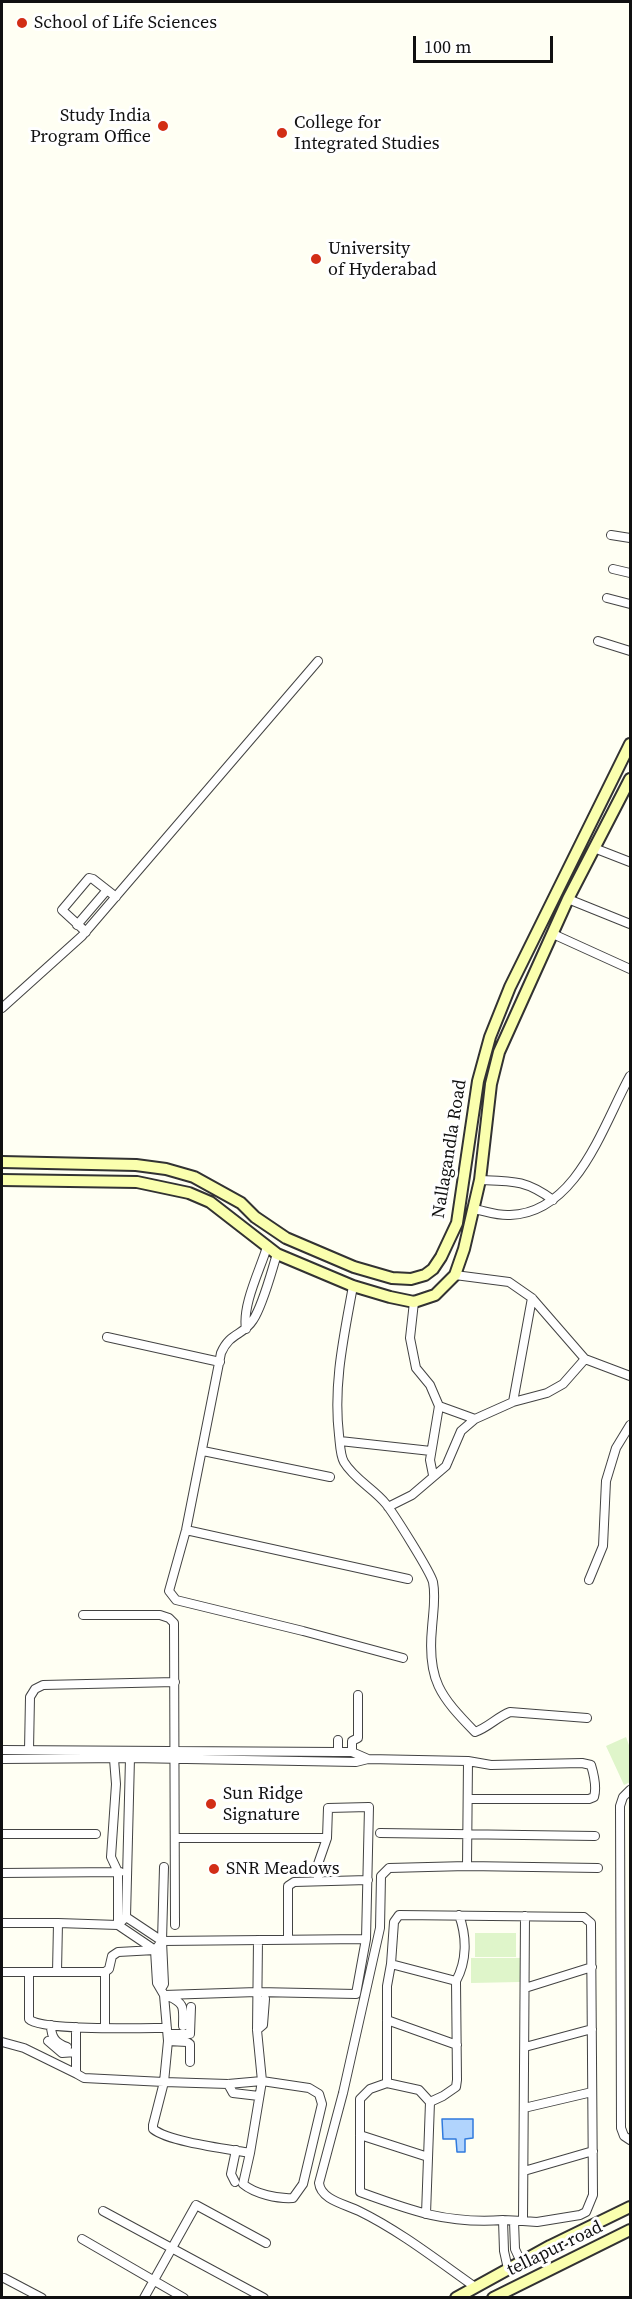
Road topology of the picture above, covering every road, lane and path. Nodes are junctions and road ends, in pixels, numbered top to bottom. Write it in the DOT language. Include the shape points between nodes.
graph roads {
  1 [pos="611,535"];
  2 [pos="630,538"];
  3 [pos="613,569"];
  4 [pos="630,573"];
  5 [pos="607,598"];
  6 [pos="630,604"];
  7 [pos="598,641"];
  8 [pos="630,651"];
  9 [pos="318,661"];
  10 [pos="630,744"];
  11 [pos="630,779"];
  12 [pos="594,848"];
  13 [pos="630,862"];
  14 [pos="107,890"];
  15 [pos="116,897"];
  16 [pos="568,899"];
  17 [pos="90,910"];
  18 [pos="99,917"];
  19 [pos="630,924"];
  20 [pos="77,925"];
  21 [pos="86,932"];
  22 [pos="553,934"];
  23 [pos="630,969"];
  24 [pos="2,1008"];
  25 [pos="630,1076"];
  26 [pos="478,1081"];
  27 [pos="491,1084"];
  28 [pos="2,1162"];
  29 [pos="2,1180"];
  30 [pos="480,1180"];
  31 [pos="553,1200"];
  32 [pos="474,1209"];
  33 [pos="267,1247"];
  34 [pos="278,1254"];
  35 [pos="455,1275"];
  36 [pos="353,1286"];
  37 [pos="532,1298"];
  38 [pos="414,1302"];
  39 [pos="246,1329"];
  40 [pos="107,1337"];
  41 [pos="585,1359"];
  42 [pos="220,1362"];
  43 [pos="630,1376"];
  44 [pos="513,1402"];
  45 [pos="439,1406"];
  46 [pos="475,1419"];
  47 [pos="630,1425"];
  48 [pos="340,1441"];
  49 [pos="203,1451"];
  50 [pos="431,1451"];
  51 [pos="433,1475"];
  52 [pos="330,1477"];
  53 [pos="388,1507"];
  54 [pos="186,1530"];
  55 [pos="408,1579"];
  56 [pos="589,1580"];
  57 [pos="82,1615"];
  58 [pos="403,1658"];
  59 [pos="175,1682"];
  60 [pos="358,1695"];
  61 [pos="587,1718"];
  62 [pos="338,1740"];
  63 [pos="2,1750"];
  64 [pos="29,1750"];
  65 [pos="174,1750"];
  66 [pos="338,1752"];
  67 [pos="352,1752"];
  68 [pos="130,1758"];
  69 [pos="2,1759"];
  70 [pos="114,1759"];
  71 [pos="174,1759"];
  72 [pos="368,1759"];
  73 [pos="468,1761"];
  74 [pos="630,1790"];
  75 [pos="468,1799"];
  76 [pos="380,1833"];
  77 [pos="2,1834"];
  78 [pos="96,1834"];
  79 [pos="467,1834"];
  80 [pos="596,1836"];
  81 [pos="175,1838"];
  82 [pos="327,1838"];
  83 [pos="467,1866"];
  84 [pos="164,1867"];
  85 [pos="598,1868"];
  86 [pos="122,1872"];
  87 [pos="2,1873"];
  88 [pos="368,1880"];
  89 [pos="318,1881"];
  90 [pos="459,1915"];
  91 [pos="525,1916"];
  92 [pos="126,1917"];
  93 [pos="2,1923"];
  94 [pos="58,1923"];
  95 [pos="118,1925"];
  96 [pos="175,1925"];
  97 [pos="288,1939"];
  98 [pos="366,1939"];
  99 [pos="258,1940"];
  100 [pos="162,1941"];
  101 [pos="155,1950"];
  102 [pos="391,1964"];
  103 [pos="592,1967"];
  104 [pos="2,1972"];
  105 [pos="29,1972"];
  106 [pos="57,1972"];
  107 [pos="105,1972"];
  108 [pos="456,1982"];
  109 [pos="525,1988"];
  110 [pos="162,1992"];
  111 [pos="257,1992"];
  112 [pos="265,1999"];
  113 [pos="191,2007"];
  114 [pos="387,2020"];
  115 [pos="51,2025"];
  116 [pos="183,2026"];
  117 [pos="76,2027"];
  118 [pos="105,2027"];
  119 [pos="256,2030"];
  120 [pos="592,2030"];
  121 [pos="168,2034"];
  122 [pos="48,2041"];
  123 [pos="2,2042"];
  124 [pos="457,2045"];
  125 [pos="68,2047"];
  126 [pos="525,2047"];
  127 [pos="76,2052"];
  128 [pos="190,2062"];
  129 [pos="77,2074"];
  130 [pos="262,2080"];
  131 [pos="164,2082"];
  132 [pos="387,2082"];
  133 [pos="228,2084"];
  134 [pos="592,2091"];
  135 [pos="259,2096"];
  136 [pos="430,2102"];
  137 [pos="524,2108"];
  138 [pos="360,2134"];
  139 [pos="630,2140"];
  140 [pos="236,2150"];
  141 [pos="593,2151"];
  142 [pos="250,2153"];
  143 [pos="428,2157"];
  144 [pos="524,2171"];
  145 [pos="235,2182"];
  146 [pos="630,2207"];
  147 [pos="103,2211"];
  148 [pos="426,2214"];
  149 [pos="503,2220"];
  150 [pos="514,2221"];
  151 [pos="523,2221"];
  152 [pos="584,2229"];
  153 [pos="630,2230"];
  154 [pos="82,2239"];
  155 [pos="266,2243"];
  156 [pos="172,2249"];
  157 [pos="593,2249"];
  158 [pos="521,2262"];
  159 [pos="508,2269"];
  160 [pos="4,2278"];
  161 [pos="154,2281"];
  162 [pos="475,2287"];
  163 [pos="42,2298"];
  164 [pos="144,2298"];
  165 [pos="184,2298"];
  166 [pos="264,2298"];
  167 [pos="456,2298"];
  168 [pos="493,2298"];
  1 -- 2 [label="street"];
  3 -- 4 [label="street"];
  5 -- 6 [label="street"];
  7 -- 8 [label="street"];
  9 -- 15 [label="street"];
  10 -- 26 [label="main road, Nallagandla Road" via="510,987"];
  11 -- 12 [label="main road, Nallagandla Road"];
  12 -- 13 [label="street"];
  12 -- 16 [label="main road, Nallagandla Road"];
  14 -- 15 [label="street"];
  14 -- 17 [label="street"];
  14 -- 20 [label="street" via="89,878 62,910"];
  15 -- 18 [label="street"];
  16 -- 19 [label="street"];
  16 -- 22 [label="main road, Nallagandla Road"];
  17 -- 18 [label="street"];
  17 -- 20 [label="street"];
  18 -- 21 [label="street"];
  20 -- 21 [label="street"];
  21 -- 24 [label="street"];
  22 -- 23 [label="street"];
  22 -- 27 [label="main road, Nallagandla Road" via="499,1052"];
  25 -- 31 [label="street" via="571,1185"];
  26 -- 27 [label="main road"];
  26 -- 28 [label="main road, Nallagandla Road" via="457,1223 433,1269 411,1279 354,1267 291,1240 241,1203 194,1177 136,1166"];
  27 -- 30 [label="main road, Nallagandla Road"];
  29 -- 33 [label="main road" via="137,1182 189,1192 210,1202"];
  30 -- 31 [label="street" via="529,1185"];
  30 -- 32 [label="main road, Nallagandla Road"];
  31 -- 32 [label="street" via="509,1215"];
  32 -- 35 [label="main road, Nallagandla Road"];
  33 -- 34 [label="main road"];
  33 -- 39 [label="street" via="248,1306"];
  34 -- 36 [label="main road"];
  34 -- 39 [label="street" via="255,1318"];
  35 -- 37 [label="street" via="509,1282"];
  35 -- 38 [label="main road" via="435,1295"];
  36 -- 38 [label="main road"];
  36 -- 48 [label="street" via="334,1373"];
  37 -- 41 [label="street"];
  37 -- 44 [label="street"];
  38 -- 45 [label="street" via="410,1338 416,1368 430,1385"];
  39 -- 42 [label="street" via="230,1338"];
  40 -- 42 [label="street"];
  41 -- 43 [label="street"];
  41 -- 44 [label="street" via="563,1384 547,1393"];
  42 -- 49 [label="street"];
  44 -- 46 [label="street"];
  45 -- 46 [label="street"];
  45 -- 50 [label="street"];
  46 -- 51 [label="street" via="461,1431 446,1466"];
  47 -- 56 [label="street" via="616,1448 606,1481 603,1546"];
  48 -- 50 [label="street"];
  48 -- 53 [label="street" via="345,1463"];
  49 -- 52 [label="street"];
  49 -- 54 [label="street"];
  50 -- 51 [label="street"];
  51 -- 53 [label="street" via="412,1495"];
  53 -- 61 [label="street" via="433,1581 433,1674 449,1706 475,1732 510,1712"];
  54 -- 55 [label="street"];
  54 -- 58 [label="street" via="169,1591 176,1600"];
  57 -- 59 [label="street" via="169,1618 175,1630"];
  59 -- 64 [label="street" via="43,1685 30,1697"];
  59 -- 65 [label="street"];
  60 -- 67 [label="street" via="358,1738 352,1741"];
  62 -- 66 [label="street"];
  63 -- 64 [label="street"];
  64 -- 65 [label="street"];
  65 -- 66 [label="street"];
  65 -- 71 [label="street"];
  66 -- 67 [label="street"];
  67 -- 72 [label="street"];
  68 -- 70 [label="street"];
  68 -- 71 [label="street"];
  68 -- 86 [label="street"];
  69 -- 70 [label="street"];
  70 -- 86 [label="street" via="111,1857"];
  71 -- 72 [label="street"];
  71 -- 81 [label="street"];
  72 -- 73 [label="street"];
  73 -- 75 [label="street"];
  73 -- 75 [label="street" via="491,1765 588,1763 595,1792 589,1799"];
  74 -- 139 [label="street" via="620,1806 620,1866 621,2128"];
  75 -- 79 [label="street"];
  76 -- 79 [label="street"];
  77 -- 78 [label="street"];
  79 -- 80 [label="street"];
  79 -- 83 [label="street"];
  81 -- 82 [label="street"];
  81 -- 96 [label="street"];
  82 -- 88 [label="street" via="328,1808 369,1807"];
  82 -- 89 [label="street" via="318,1864"];
  83 -- 85 [label="street"];
  83 -- 162 [label="street" via="389,1868 381,1876 380,1928 319,2183 325,2195 410,2241"];
  84 -- 100 [label="street"];
  86 -- 87 [label="street"];
  86 -- 92 [label="street"];
  86 -- 95 [label="street"];
  88 -- 89 [label="street"];
  88 -- 98 [label="street"];
  89 -- 97 [label="street" via="288,1886"];
  90 -- 91 [label="street"];
  90 -- 102 [label="street" via="399,1915 394,1922"];
  90 -- 108 [label="street" via="464,1954"];
  91 -- 103 [label="street" via="589,1919"];
  91 -- 109 [label="street"];
  92 -- 95 [label="street"];
  92 -- 100 [label="street"];
  93 -- 94 [label="street"];
  94 -- 95 [label="street"];
  94 -- 106 [label="street"];
  95 -- 101 [label="street"];
  97 -- 98 [label="street"];
  97 -- 99 [label="street"];
  98 -- 111 [label="street" via="356,1994"];
  99 -- 100 [label="street"];
  99 -- 111 [label="street"];
  100 -- 101 [label="street"];
  100 -- 110 [label="street"];
  101 -- 107 [label="street" via="118,1952"];
  101 -- 110 [label="street" via="157,1983"];
  102 -- 108 [label="street"];
  102 -- 114 [label="street"];
  103 -- 109 [label="street"];
  103 -- 120 [label="street"];
  104 -- 105 [label="street"];
  105 -- 106 [label="street"];
  105 -- 115 [label="street" via="29,2019"];
  106 -- 107 [label="street"];
  107 -- 118 [label="street"];
  108 -- 124 [label="street"];
  109 -- 126 [label="street"];
  110 -- 111 [label="street"];
  110 -- 116 [label="street" via="179,2000"];
  110 -- 121 [label="street"];
  111 -- 119 [label="street"];
  112 -- 119 [label="street" via="264,2025"];
  113 -- 121 [label="street" via="190,2034"];
  114 -- 124 [label="street"];
  114 -- 132 [label="street"];
  115 -- 117 [label="street"];
  115 -- 125 [label="street" via="51,2035"];
  117 -- 118 [label="street"];
  117 -- 127 [label="street"];
  118 -- 121 [label="street"];
  119 -- 130 [label="street"];
  120 -- 126 [label="street"];
  120 -- 134 [label="street"];
  121 -- 128 [label="street" via="190,2044"];
  121 -- 131 [label="street"];
  122 -- 127 [label="street" via="62,2053"];
  123 -- 129 [label="street" via="24,2048"];
  124 -- 136 [label="street" via="456,2087"];
  126 -- 137 [label="street"];
  127 -- 129 [label="street"];
  129 -- 131 [label="street" via="84,2078"];
  130 -- 133 [label="street"];
  130 -- 135 [label="street"];
  130 -- 142 [label="street" via="309,2088 319,2094 322,2104 303,2184 293,2198 283,2199 243,2184"];
  131 -- 133 [label="street"];
  131 -- 140 [label="street" via="153,2129 180,2139"];
  132 -- 136 [label="street" via="419,2090"];
  132 -- 138 [label="street" via="370,2089 360,2099"];
  133 -- 135 [label="street" via="233,2093"];
  134 -- 137 [label="street"];
  134 -- 141 [label="street"];
  135 -- 142 [label="street"];
  136 -- 143 [label="street"];
  137 -- 144 [label="street"];
  138 -- 143 [label="street"];
  138 -- 148 [label="street" via="360,2192"];
  140 -- 142 [label="street"];
  140 -- 145 [label="street" via="231,2174"];
  141 -- 144 [label="street"];
  141 -- 151 [label="street" via="593,2195 586,2212"];
  143 -- 148 [label="street"];
  144 -- 151 [label="street"];
  146 -- 152 [label="main road"];
  147 -- 156 [label="street"];
  148 -- 149 [label="street" via="451,2220"];
  149 -- 150 [label="street"];
  149 -- 159 [label="street"];
  150 -- 151 [label="street"];
  150 -- 158 [label="street" via="515,2249"];
  152 -- 157 [label="main road"];
  152 -- 158 [label="main road"];
  153 -- 157 [label="main road, tellapur road"];
  154 -- 161 [label="street"];
  155 -- 156 [label="street" via="196,2205"];
  156 -- 161 [label="street"];
  156 -- 166 [label="street"];
  157 -- 168 [label="main road, tellapur road"];
  158 -- 159 [label="main road"];
  159 -- 162 [label="main road"];
  160 -- 163 [label="street"];
  161 -- 164 [label="street"];
  161 -- 165 [label="street"];
  162 -- 167 [label="main road"];
}
